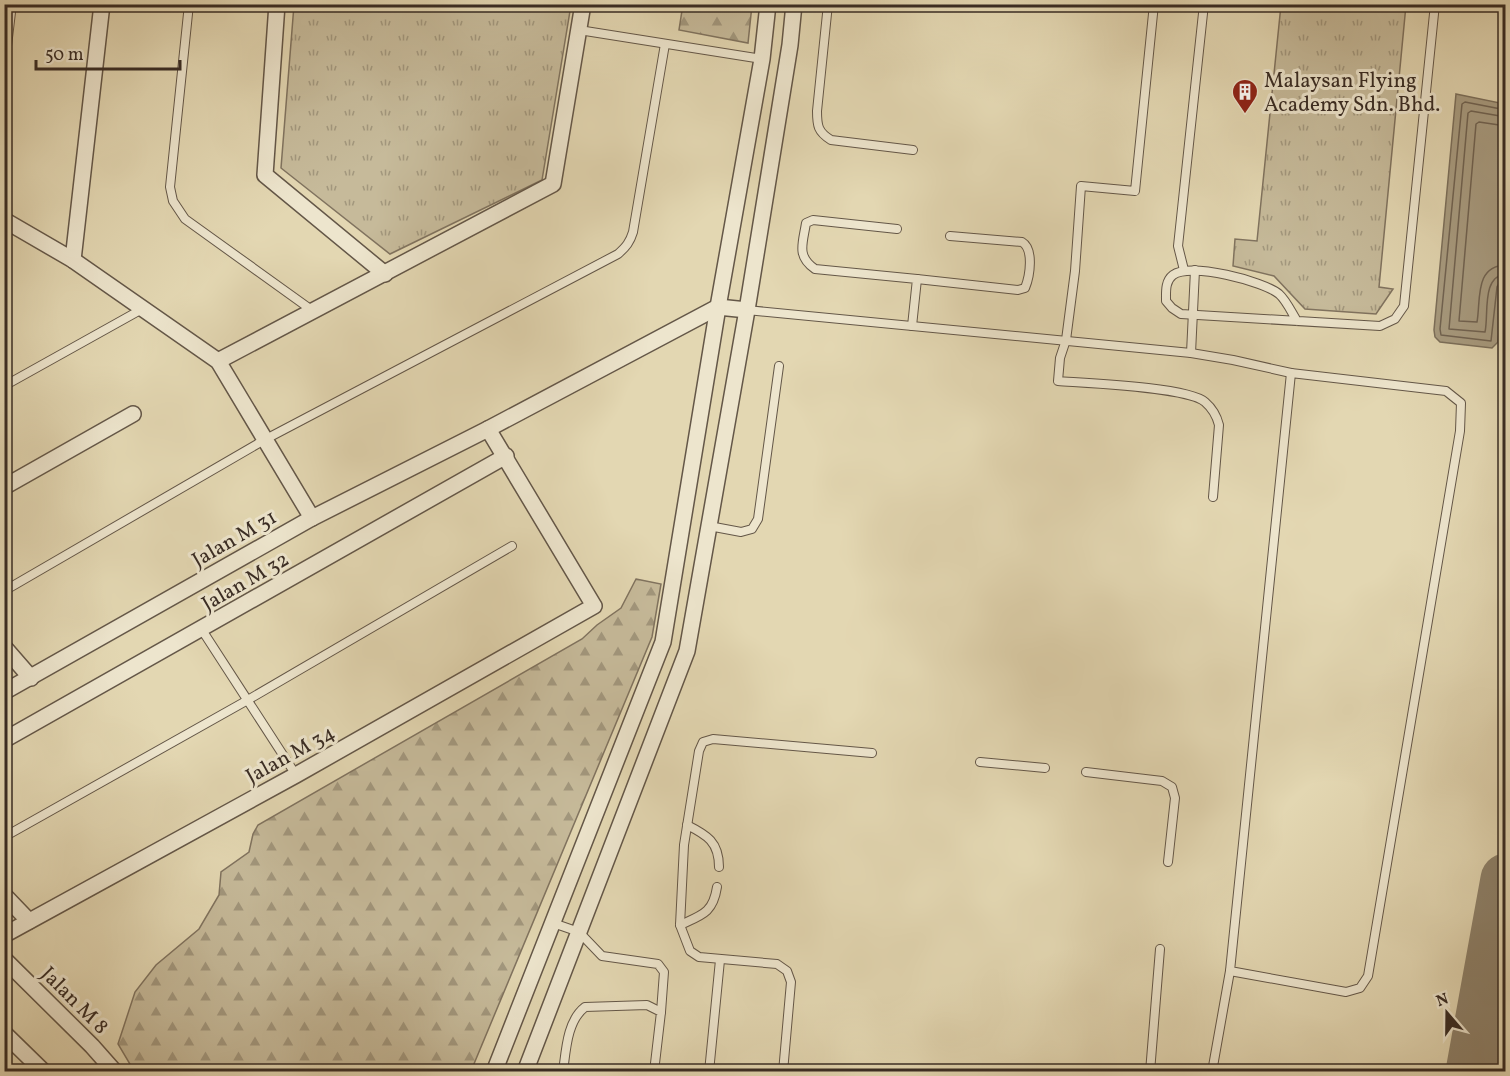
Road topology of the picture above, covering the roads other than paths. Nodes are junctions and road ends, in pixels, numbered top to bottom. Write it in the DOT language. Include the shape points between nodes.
graph roads {
  1 [pos="12,4"];
  2 [pos="102,4"];
  3 [pos="189,4"];
  4 [pos="277,4"];
  5 [pos="584,4"];
  6 [pos="768,4"];
  7 [pos="794,4"];
  8 [pos="828,4"];
  9 [pos="1154,4"];
  10 [pos="1204,4"];
  11 [pos="1435,4"];
  12 [pos="579,30"];
  13 [pos="664,44"];
  14 [pos="762,59"];
  15 [pos="4,71"];
  16 [pos="913,150"];
  17 [pos="4,220"];
  18 [pos="897,229"];
  19 [pos="950,236"];
  20 [pos="73,260"];
  21 [pos="1184,270"];
  22 [pos="1195,270"];
  23 [pos="385,274"];
  24 [pos="917,279"];
  25 [pos="718,307"];
  26 [pos="144,308"];
  27 [pos="747,310"];
  28 [pos="314,312"];
  29 [pos="1193,314"];
  30 [pos="1297,321"];
  31 [pos="912,326"];
  32 [pos="1066,340"];
  33 [pos="1191,353"];
  34 [pos="218,361"];
  35 [pos="779,366"];
  36 [pos="1291,373"];
  37 [pos="4,386"];
  38 [pos="133,414"];
  39 [pos="488,429"];
  40 [pos="266,439"];
  41 [pos="506,456"];
  42 [pos="4,487"];
  43 [pos="1213,496"];
  44 [pos="312,518"];
  45 [pos="709,526"];
  46 [pos="512,546"];
  47 [pos="4,591"];
  48 [pos="202,630"];
  49 [pos="4,647"];
  50 [pos="31,678"];
  51 [pos="4,692"];
  52 [pos="246,701"];
  53 [pos="4,740"];
  54 [pos="872,753"];
  55 [pos="980,762"];
  56 [pos="1045,768"];
  57 [pos="1086,772"];
  58 [pos="296,776"];
  59 [pos="687,825"];
  60 [pos="4,837"];
  61 [pos="1168,862"];
  62 [pos="719,867"];
  63 [pos="717,887"];
  64 [pos="4,895"];
  65 [pos="29,921"];
  66 [pos="553,922"];
  67 [pos="680,926"];
  68 [pos="579,932"];
  69 [pos="4,935"];
  70 [pos="1160,949"];
  71 [pos="4,959"];
  72 [pos="720,960"];
  73 [pos="1230,971"];
  74 [pos="661,1012"];
  75 [pos="4,1033"];
  76 [pos="44,1071"];
  77 [pos="115,1071"];
  78 [pos="494,1071"];
  79 [pos="525,1071"];
  80 [pos="563,1071"];
  81 [pos="654,1071"];
  82 [pos="709,1071"];
  83 [pos="783,1071"];
  84 [pos="1150,1071"];
  85 [pos="1212,1071"];
  1 -- 15 [label="lane"];
  2 -- 20 [label="street"];
  3 -- 28 [label="lane" via="170,187 173,201 185,219"];
  4 -- 23 [label="street" via="265,175"];
  5 -- 12 [label="street"];
  6 -- 14 [label="street"];
  7 -- 27 [label="street"];
  8 -- 16 [label="lane" via="817,127 831,140"];
  9 -- 32 [label="lane" via="1135,191 1081,186"];
  10 -- 21 [label="lane" via="1178,246"];
  11 -- 30 [label="lane" via="1404,306 1395,319 1380,326"];
  12 -- 13 [label="lane"];
  12 -- 23 [label="street" via="553,184"];
  13 -- 14 [label="lane"];
  13 -- 40 [label="lane" via="633,232 625,248"];
  14 -- 25 [label="street"];
  17 -- 20 [label="street"];
  18 -- 24 [label="lane" via="813,220 806,223 801,251 815,269"];
  19 -- 24 [label="lane" via="1026,244 1030,251 1025,288"];
  20 -- 26 [label="street"];
  21 -- 22 [label="lane"];
  21 -- 29 [label="lane" via="1172,275 1166,284 1166,301 1181,314"];
  22 -- 29 [label="lane"];
  22 -- 30 [label="lane" via="1257,282 1280,295"];
  23 -- 28 [label="street"];
  24 -- 31 [label="lane"];
  25 -- 27 [label="street"];
  25 -- 39 [label="street, Jalan M 31"];
  25 -- 66 [label="street" via="663,642"];
  26 -- 34 [label="street"];
  26 -- 37 [label="lane"];
  27 -- 31 [label="lane"];
  27 -- 45 [label="street"];
  28 -- 34 [label="street"];
  29 -- 30 [label="lane"];
  29 -- 33 [label="lane"];
  31 -- 32 [label="lane"];
  32 -- 33 [label="lane"];
  32 -- 43 [label="lane" via="1058,381 1163,390 1204,400 1219,426"];
  33 -- 36 [label="lane"];
  34 -- 40 [label="street"];
  35 -- 45 [label="lane" via="758,519 752,529 741,532"];
  36 -- 73 [label="lane"];
  36 -- 73 [label="lane" via="1446,391 1461,403 1460,431 1368,976 1360,988 1346,992"];
  38 -- 42 [label="street"];
  39 -- 41 [label="street"];
  39 -- 44 [label="street, Jalan M 31"];
  40 -- 44 [label="street"];
  40 -- 47 [label="lane"];
  41 -- 48 [label="street, Jalan M 32"];
  41 -- 58 [label="street, Jalan M 34" via="594,606"];
  44 -- 50 [label="street, Jalan M 31"];
  45 -- 68 [label="street" via="687,651"];
  46 -- 52 [label="lane"];
  48 -- 52 [label="lane"];
  48 -- 53 [label="street, Jalan M 32"];
  49 -- 50 [label="street"];
  50 -- 51 [label="street, Jalan M 31"];
  52 -- 58 [label="lane"];
  52 -- 60 [label="lane"];
  54 -- 59 [label="lane" via="714,738 703,742"];
  55 -- 56 [label="lane"];
  57 -- 61 [label="lane" via="1162,781 1172,787 1175,798"];
  58 -- 65 [label="street, Jalan M 34"];
  59 -- 62 [label="lane" via="703,833 716,847"];
  59 -- 67 [label="lane"];
  63 -- 67 [label="lane" via="715,902 704,915"];
  64 -- 65 [label="street"];
  65 -- 69 [label="street, Jalan M 34"];
  66 -- 68 [label="lane"];
  66 -- 78 [label="street"];
  67 -- 72 [label="lane" via="690,951 699,957"];
  68 -- 74 [label="lane" via="602,956 658,964 664,972"];
  68 -- 79 [label="street"];
  70 -- 84 [label="lane"];
  71 -- 77 [label="street, Jalan M 8"];
  72 -- 82 [label="lane"];
  72 -- 83 [label="lane" via="777,964 787,970 791,982"];
  73 -- 85 [label="lane"];
  74 -- 80 [label="lane" via="647,1005 585,1007 574,1020"];
  74 -- 81 [label="lane"];
  75 -- 76 [label="street"];
}
